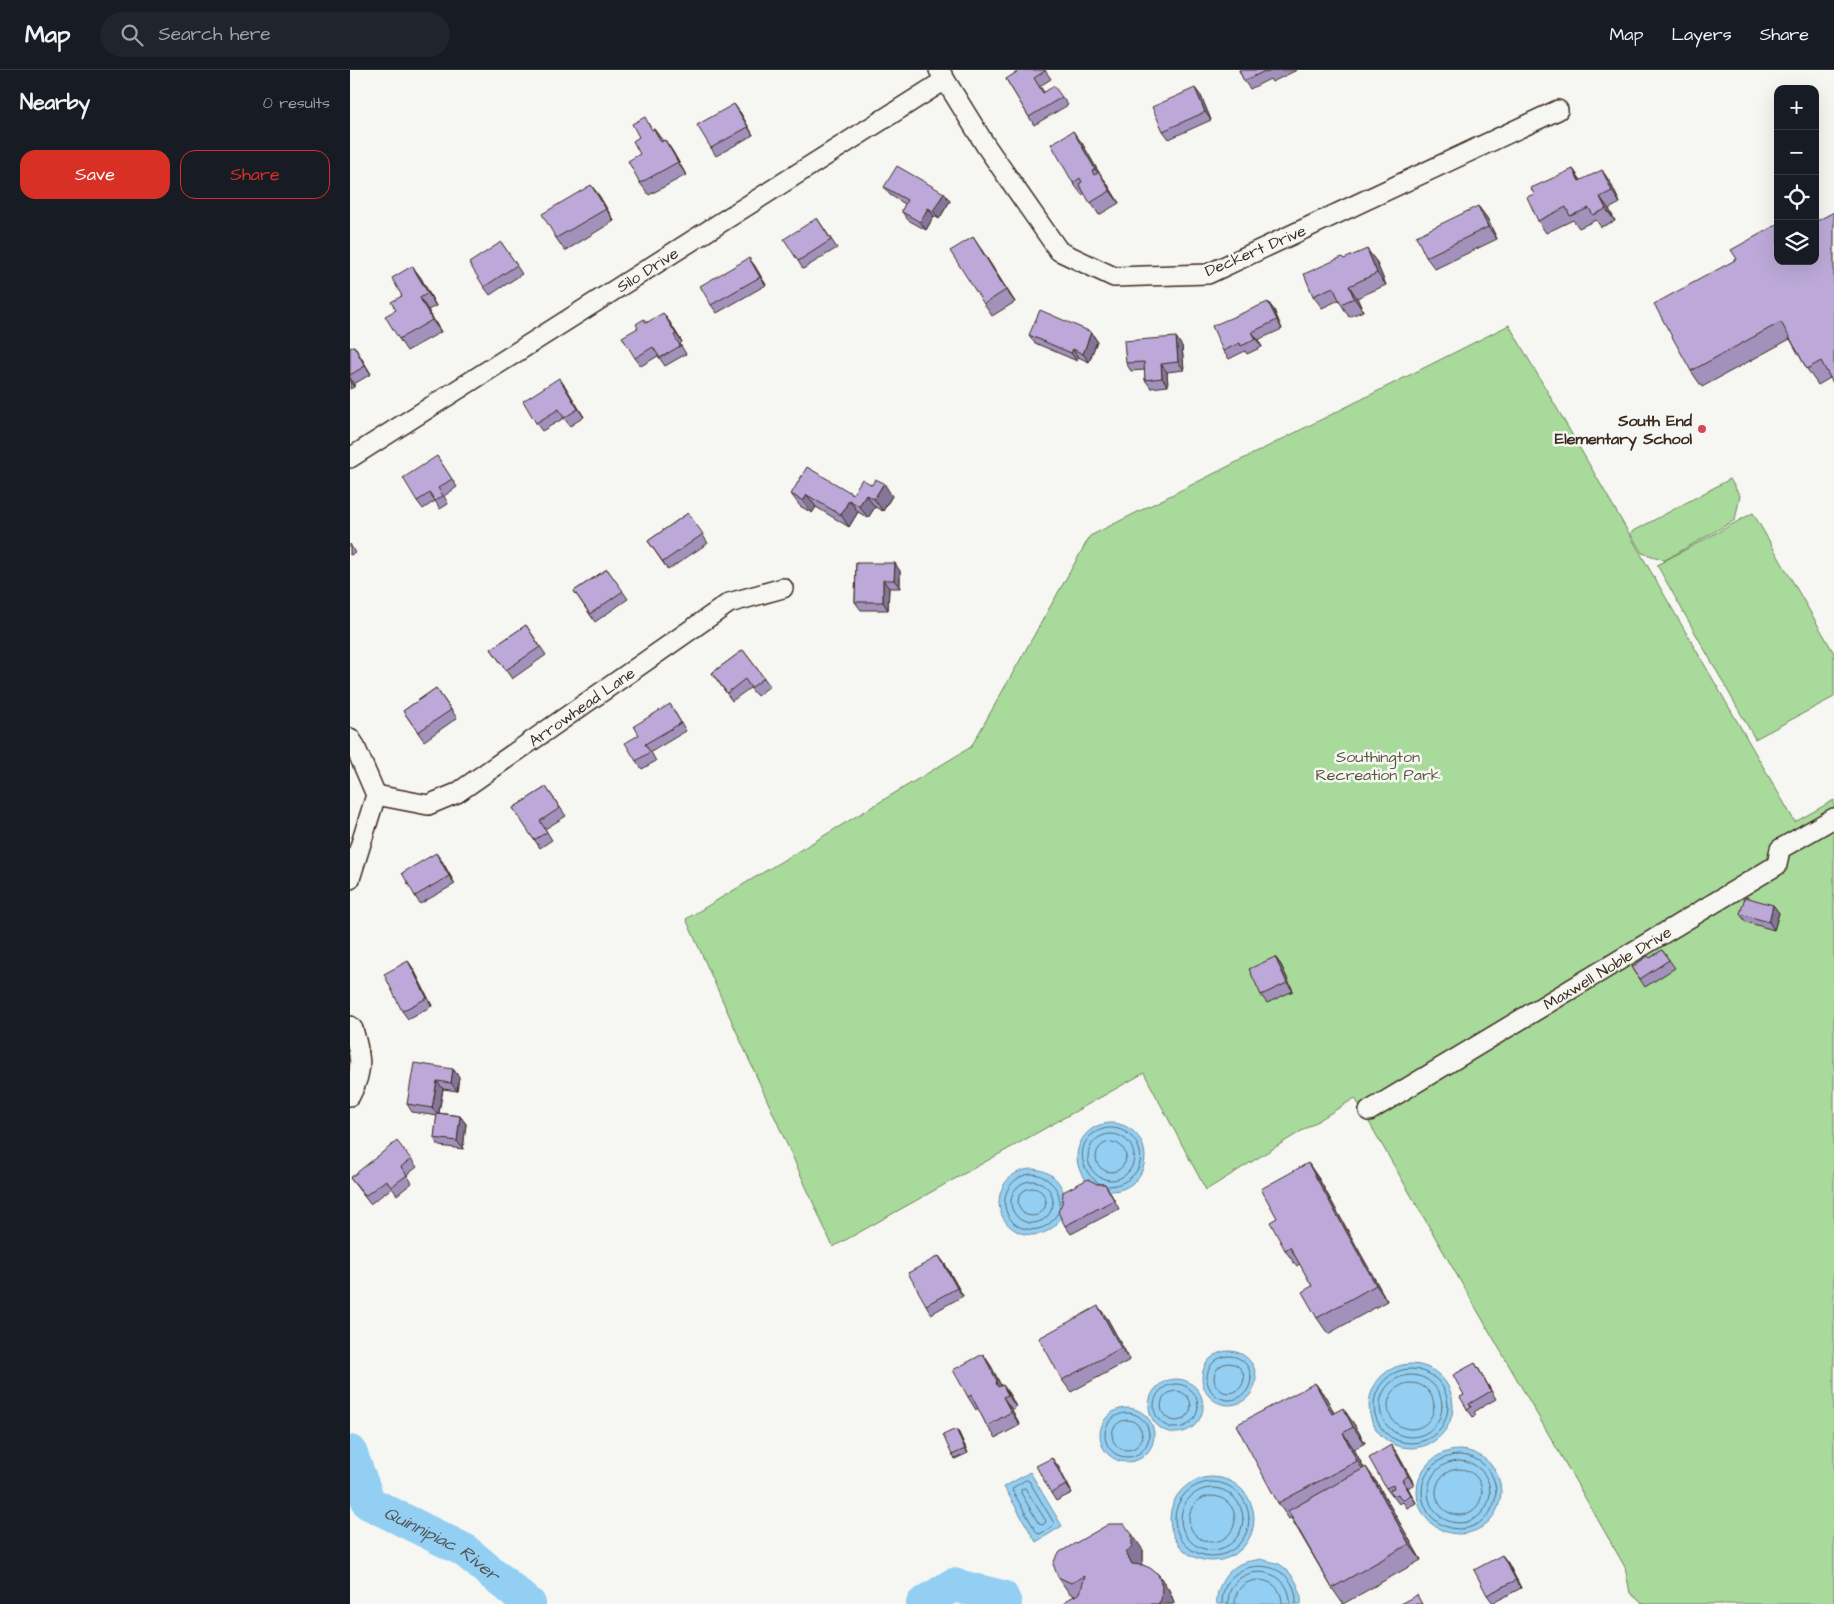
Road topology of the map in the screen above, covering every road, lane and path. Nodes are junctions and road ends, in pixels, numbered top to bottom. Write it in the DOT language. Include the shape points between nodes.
graph roads {
  1 [pos="942,75"];
  2 [pos="1558,110"];
  3 [pos="350,458"];
  4 [pos="783,588"];
  5 [pos="350,738"];
  6 [pos="376,795"];
  7 [pos="1834,818"];
  8 [pos="350,879"];
  9 [pos="350,1026"];
  10 [pos="350,1096"];
  11 [pos="1370,1111"];
  1 -- 2 [label="street, Deckert Drive" via="986,146 1059,251 1114,277 1208,274"];
  1 -- 3 [label="street, Silo Drive"];
  4 -- 6 [label="street, Arrowhead Lane" via="729,602 457,793 428,805"];
  5 -- 6 [label="street"];
  6 -- 8 [label="street"];
  7 -- 11 [label="street, Maxwell Noble Drive" via="1780,849 1777,865"];
  9 -- 10 [label="street" via="361,1054 358,1080"];
}
